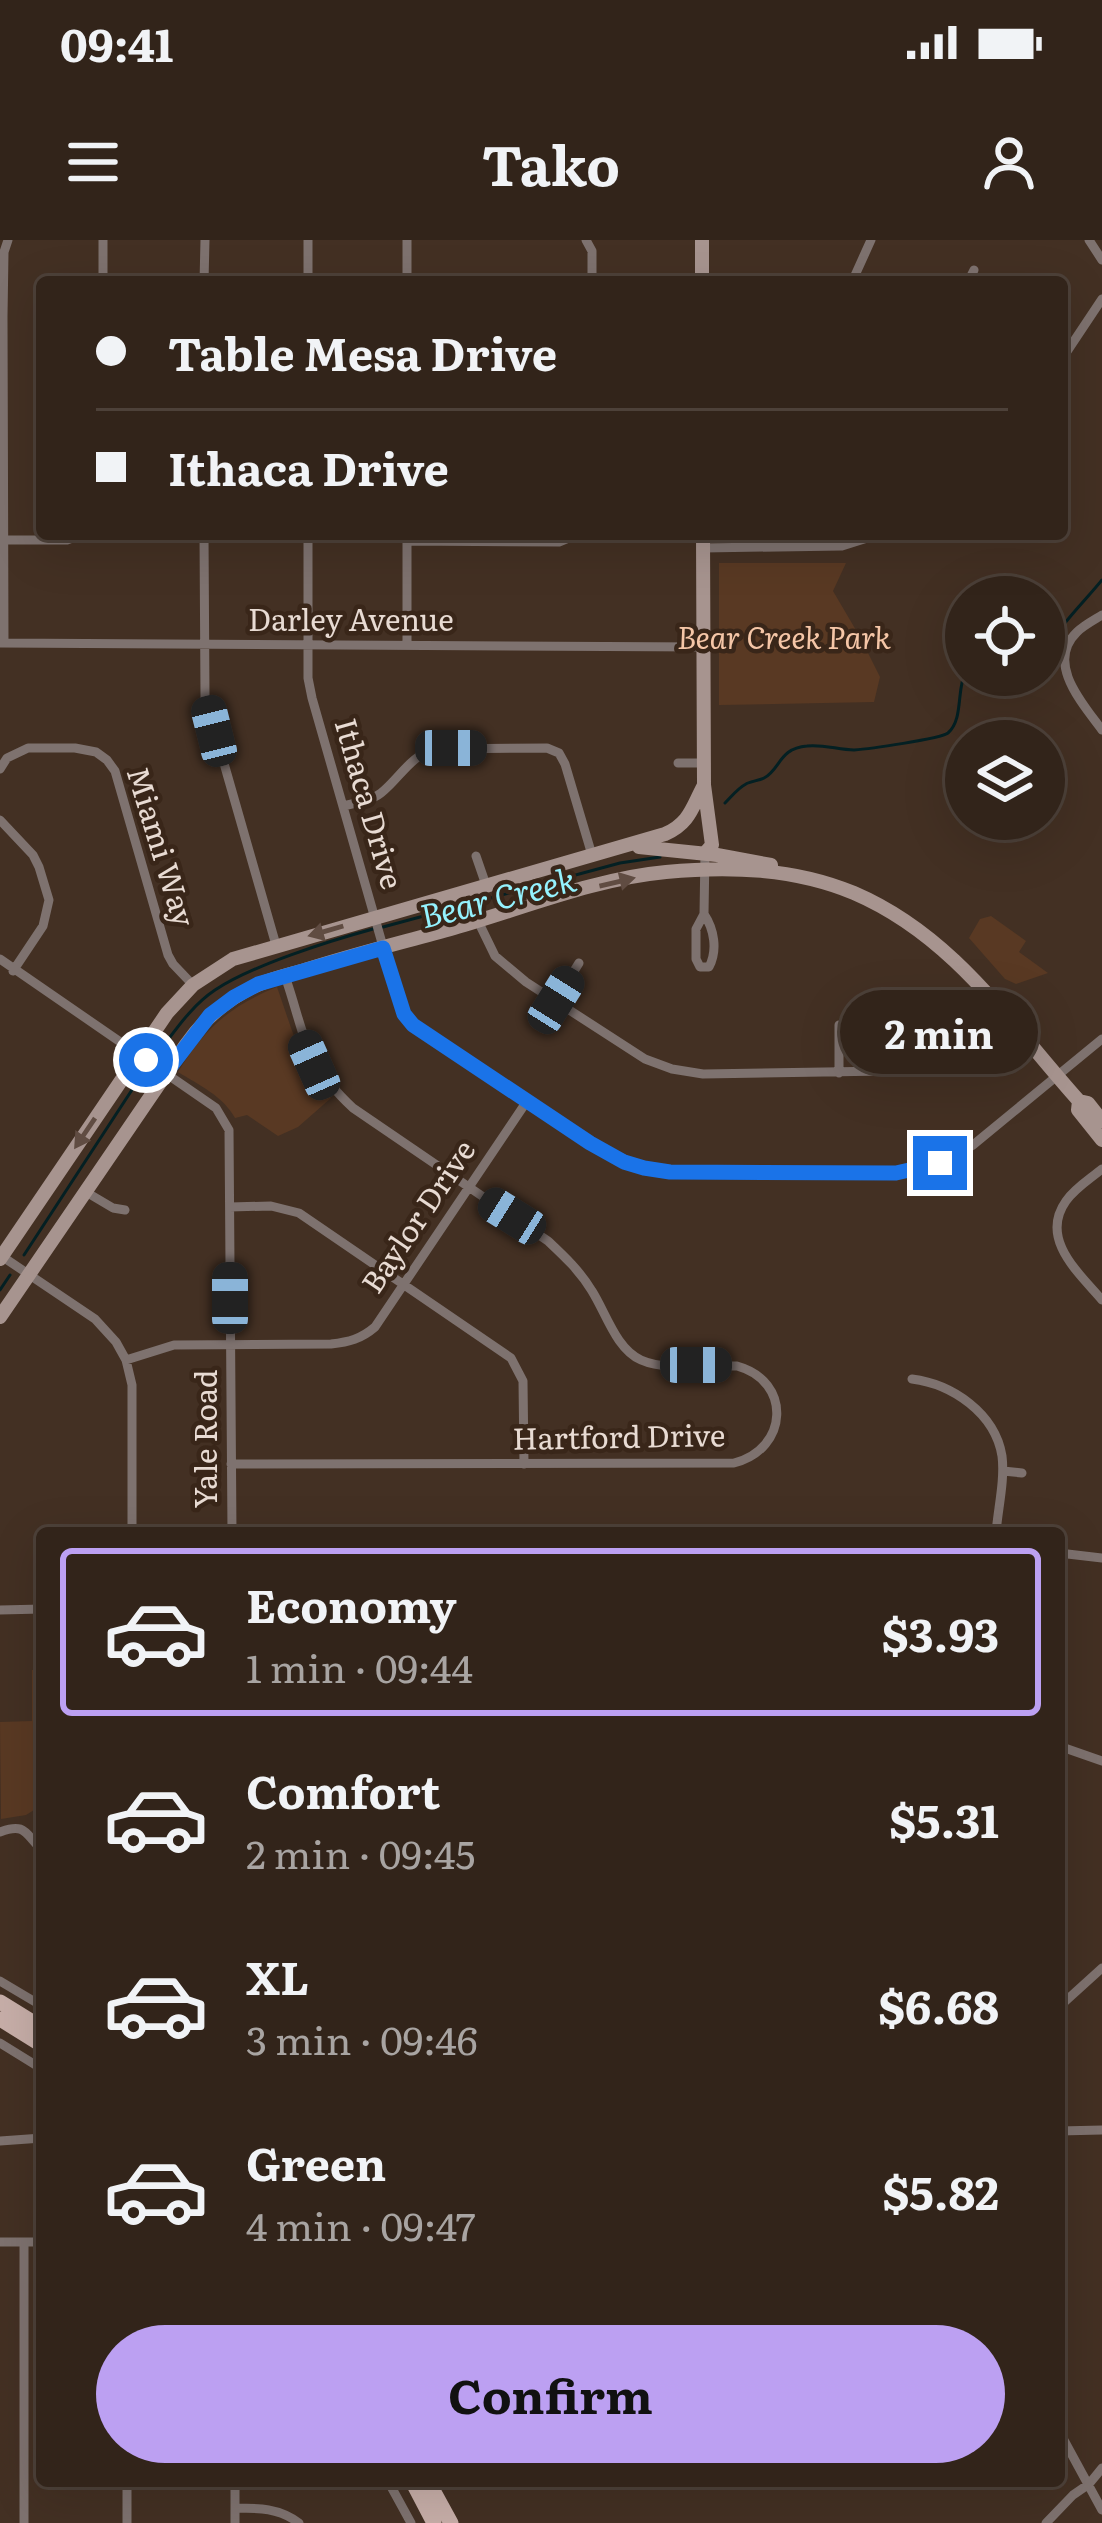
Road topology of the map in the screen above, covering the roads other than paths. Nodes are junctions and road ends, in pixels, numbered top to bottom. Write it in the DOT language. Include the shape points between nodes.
graph roads {
  1 [pos="8,240"];
  2 [pos="103,240"];
  3 [pos="205,240"];
  4 [pos="308,240"];
  5 [pos="407,240"];
  6 [pos="586,240"];
  7 [pos="702,240"];
  8 [pos="871,240"];
  9 [pos="1088,240"];
  10 [pos="1102,260"];
  11 [pos="974,270"];
  12 [pos="103,276"];
  13 [pos="204,276"];
  14 [pos="308,276"];
  15 [pos="407,276"];
  16 [pos="592,276"];
  17 [pos="702,276"];
  18 [pos="855,276"];
  19 [pos="971,276"];
  20 [pos="1102,298"];
  21 [pos="1068,350"];
  22 [pos="3,540"];
  23 [pos="36,540"];
  24 [pos="36,540"];
  25 [pos="68,540"];
  26 [pos="203,540"];
  27 [pos="308,540"];
  28 [pos="407,540"];
  29 [pos="483,540"];
  30 [pos="564,540"];
  31 [pos="806,540"];
  32 [pos="861,540"];
  33 [pos="703,541"];
  34 [pos="806,547"];
  35 [pos="1102,615"];
  36 [pos="2,643"];
  37 [pos="203,644"];
  38 [pos="308,645"];
  39 [pos="406,645"];
  40 [pos="703,647"];
  41 [pos="1102,730"];
  42 [pos="678,763"];
  43 [pos="704,763"];
  44 [pos="0,769"];
  45 [pos="704,785"];
  46 [pos="343,806"];
  47 [pos="0,820"];
  48 [pos="618,848"];
  49 [pos="592,855"];
  50 [pos="476,856"];
  51 [pos="705,861"];
  52 [pos="486,885"];
  53 [pos="704,914"];
  54 [pos="376,921"];
  55 [pos="478,921"];
  56 [pos="382,943"];
  57 [pos="276,945"];
  58 [pos="0,959"];
  59 [pos="579,963"];
  60 [pos="13,971"];
  61 [pos="285,976"];
  62 [pos="193,986"];
  63 [pos="556,1000"];
  64 [pos="993,1003"];
  65 [pos="839,1025"];
  66 [pos="1102,1039"];
  67 [pos="137,1055"];
  68 [pos="839,1073"];
  69 [pos="165,1074"];
  70 [pos="1057,1077"];
  71 [pos="526,1101"];
  72 [pos="1079,1101"];
  73 [pos="1102,1120"];
  74 [pos="1102,1140"];
  75 [pos="1102,1169"];
  76 [pos="469,1187"];
  77 [pos="86,1192"];
  78 [pos="230,1207"];
  79 [pos="125,1210"];
  80 [pos="1,1256"];
  81 [pos="30,1274"];
  82 [pos="404,1282"];
  83 [pos="1102,1300"];
  84 [pos="0,1317"];
  85 [pos="230,1344"];
  86 [pos="126,1360"];
  87 [pos="912,1379"];
  88 [pos="231,1464"];
  89 [pos="524,1464"];
  90 [pos="1003,1471"];
  91 [pos="1022,1473"];
  92 [pos="132,1527"];
  93 [pos="232,1527"];
  94 [pos="997,1527"];
  95 [pos="1065,1554"];
  96 [pos="1102,1558"];
  97 [pos="36,1609"];
  98 [pos="0,1610"];
  99 [pos="1065,1748"];
  100 [pos="1102,1761"];
  101 [pos="0,1832"];
  102 [pos="36,1843"];
  103 [pos="1102,1967"];
  104 [pos="0,1981"];
  105 [pos="1065,2001"];
  106 [pos="0,2002"];
  107 [pos="36,2002"];
  108 [pos="0,2019"];
  109 [pos="36,2024"];
  110 [pos="36,2041"];
  111 [pos="0,2043"];
  112 [pos="36,2065"];
  113 [pos="1102,2130"];
  114 [pos="1065,2131"];
  115 [pos="36,2138"];
  116 [pos="0,2141"];
  117 [pos="0,2242"];
  118 [pos="24,2242"];
  119 [pos="36,2242"];
  120 [pos="1065,2442"];
  121 [pos="1102,2468"];
  122 [pos="1089,2485"];
  123 [pos="128,2487"];
  124 [pos="236,2487"];
  125 [pos="391,2487"];
  126 [pos="415,2487"];
  127 [pos="431,2487"];
  128 [pos="235,2508"];
  129 [pos="1102,2510"];
  130 [pos="24,2523"];
  131 [pos="127,2523"];
  132 [pos="235,2523"];
  133 [pos="299,2523"];
  134 [pos="411,2523"];
  135 [pos="434,2523"];
  136 [pos="451,2523"];
  137 [pos="1046,2523"];
  1 -- 22 [label="street"];
  2 -- 12 [label="street"];
  3 -- 13 [label="street"];
  4 -- 14 [label="street"];
  5 -- 15 [label="street"];
  6 -- 16 [label="street"];
  7 -- 17 [label="street"];
  8 -- 18 [label="street"];
  9 -- 10 [label="street"];
  11 -- 19 [label="street"];
  20 -- 21 [label="street"];
  22 -- 23 [label="street"];
  22 -- 36 [label="street"];
  24 -- 25 [label="street"];
  26 -- 37 [label="street"];
  27 -- 38 [label="street, Ithaca Drive"];
  28 -- 39 [label="street"];
  29 -- 30 [label="street"];
  31 -- 34 [label="street"];
  32 -- 34 [label="street"];
  33 -- 34 [label="street"];
  33 -- 40 [label="street"];
  35 -- 41 [label="street" via="1077,632 1065,669"];
  36 -- 37 [label="street, Darley Avenue"];
  37 -- 38 [label="street, Darley Avenue"];
  37 -- 57 [label="street" via="207,703"];
  38 -- 39 [label="street, Darley Avenue"];
  38 -- 46 [label="street, Ithaca Drive" via="311,691"];
  39 -- 40 [label="street, Darley Avenue"];
  40 -- 43 [label="street"];
  42 -- 43 [label="street"];
  43 -- 45 [label="street"];
  44 -- 62 [label="street, Miami Way" via="28,748 89,749 107,760 168,955"];
  45 -- 48 [label="street" via="680,826"];
  45 -- 51 [label="street" via="712,845"];
  46 -- 49 [label="street" via="379,794 434,748 547,748 565,764"];
  46 -- 54 [label="street, Ithaca Drive"];
  47 -- 60 [label="street" via="33,855 49,900 43,926"];
  48 -- 49 [label="street"];
  48 -- 51 [label="street"];
  49 -- 52 [label="street"];
  50 -- 52 [label="street"];
  51 -- 53 [label="street"];
  55 -- 51 [label="street, one-way"];
  51 -- 64 [label="street" via="786,873 874,902 947,951"];
  52 -- 54 [label="street"];
  53 -- 53 [label="street" via="695,929 696,959 709,967 713,927"];
  54 -- 56 [label="street, Ithaca Drive"];
  54 -- 57 [label="street, one-way"];
  55 -- 56 [label="street"];
  55 -- 63 [label="street" via="495,956"];
  56 -- 61 [label="street"];
  56 -- 71 [label="street, Ithaca Drive" via="413,1025"];
  57 -- 62 [label="street" via="233,959"];
  58 -- 60 [label="street, Yale Road"];
  59 -- 63 [label="street"];
  60 -- 67 [label="street, Yale Road"];
  61 -- 69 [label="street" via="210,1015"];
  61 -- 76 [label="street, Hartford Drive" via="304,1042 329,1086"];
  62 -- 67 [label="street"];
  63 -- 68 [label="street" via="672,1070"];
  64 -- 68 [label="street" via="923,1056 886,1071"];
  64 -- 70 [label="street"];
  65 -- 68 [label="street"];
  66 -- 70 [label="street, Ithaca Drive"];
  67 -- 69 [label="street, Yale Road"];
  67 -- 80 [label="street, one-way"];
  69 -- 77 [label="street"];
  69 -- 78 [label="street, Yale Road" via="224,1118"];
  70 -- 71 [label="street, Ithaca Drive" via="957,1155 896,1173 644,1168"];
  70 -- 72 [label="street"];
  71 -- 76 [label="street, Baylor Drive"];
  72 -- 73 [label="street"];
  72 -- 74 [label="street"];
  75 -- 83 [label="street" via="1066,1200 1057,1228 1064,1254"];
  76 -- 82 [label="street, Baylor Drive"];
  76 -- 89 [label="street, Hartford Drive" via="573,1264 632,1354 656,1365 747,1369 775,1399 769,1442 748,1459"];
  77 -- 79 [label="street"];
  77 -- 81 [label="street"];
  78 -- 82 [label="street" via="299,1213"];
  78 -- 85 [label="street, Yale Road"];
  80 -- 81 [label="street"];
  81 -- 84 [label="street"];
  81 -- 86 [label="street" via="102,1326"];
  82 -- 85 [label="street, Baylor Drive" via="375,1327 352,1341"];
  82 -- 89 [label="street" via="519,1369"];
  85 -- 86 [label="street, Baylor Drive" via="174,1345"];
  85 -- 88 [label="street, Yale Road"];
  86 -- 92 [label="street"];
  87 -- 90 [label="street" via="965,1398 995,1437"];
  88 -- 89 [label="street, Hartford Drive"];
  88 -- 93 [label="street, Yale Road"];
  90 -- 91 [label="street"];
  90 -- 94 [label="street"];
  95 -- 96 [label="street"];
  97 -- 98 [label="street"];
  99 -- 100 [label="street"];
  101 -- 102 [label="street" via="16,1826"];
  103 -- 105 [label="street"];
  104 -- 107 [label="street"];
  106 -- 109 [label="main road"];
  108 -- 110 [label="main road"];
  111 -- 112 [label="street"];
  113 -- 114 [label="street"];
  115 -- 116 [label="street"];
  117 -- 118 [label="street"];
  118 -- 119 [label="street"];
  118 -- 130 [label="street"];
  120 -- 122 [label="street"];
  121 -- 122 [label="street"];
  122 -- 129 [label="street"];
  122 -- 137 [label="street"];
  123 -- 131 [label="street"];
  124 -- 128 [label="street"];
  125 -- 134 [label="street"];
  126 -- 135 [label="main road"];
  127 -- 136 [label="main road"];
  128 -- 132 [label="street"];
  128 -- 133 [label="street"];
}
